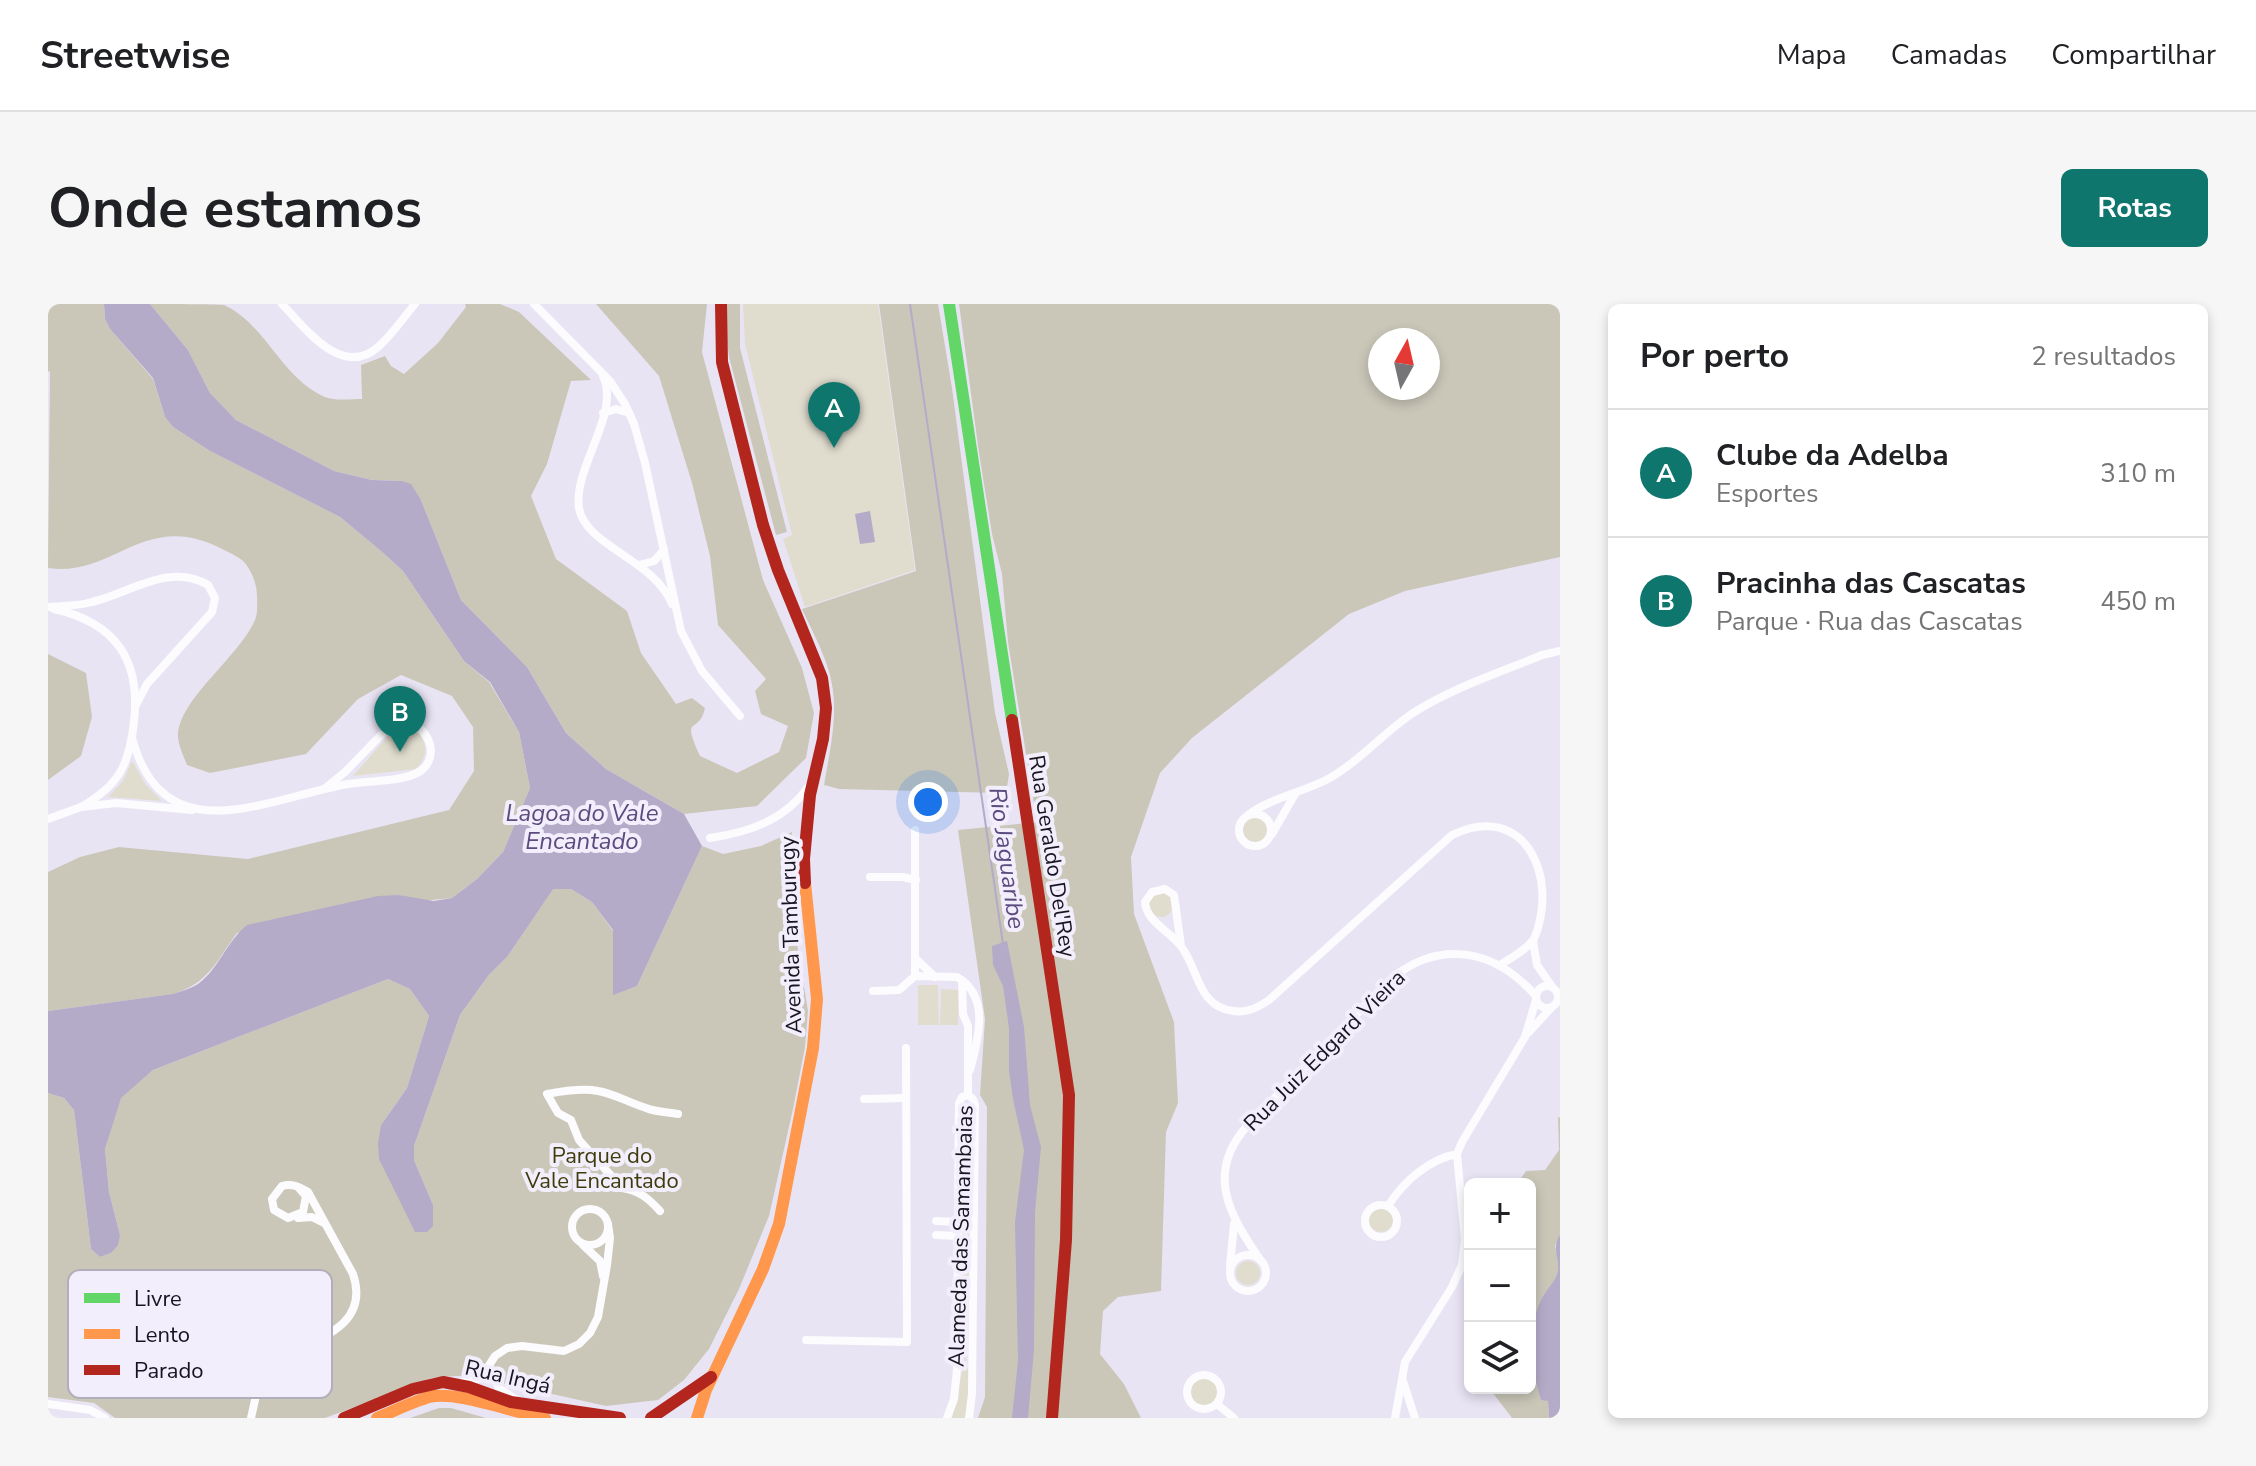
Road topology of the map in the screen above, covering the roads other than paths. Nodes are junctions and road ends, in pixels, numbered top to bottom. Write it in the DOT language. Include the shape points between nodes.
graph roads {
  1 [pos="282,304"];
  2 [pos="415,304"];
  3 [pos="534,304"];
  4 [pos="721,304"];
  5 [pos="949,304"];
  6 [pos="601,372"];
  7 [pos="603,413"];
  8 [pos="629,414"];
  9 [pos="664,550"];
  10 [pos="639,565"];
  11 [pos="91,603"];
  12 [pos="48,607"];
  13 [pos="677,616"];
  14 [pos="90,621"];
  15 [pos="1560,651"];
  16 [pos="133,673"];
  17 [pos="153,677"];
  18 [pos="136,705"];
  19 [pos="740,716"];
  20 [pos="132,738"];
  21 [pos="127,760"];
  22 [pos="138,760"];
  23 [pos="345,772"];
  24 [pos="812,782"];
  25 [pos="350,783"];
  26 [pos="324,789"];
  27 [pos="1295,793"];
  28 [pos="167,797"];
  29 [pos="106,799"];
  30 [pos="163,807"];
  31 [pos="200,810"];
  32 [pos="1248,815"];
  33 [pos="48,819"];
  34 [pos="915,830"];
  35 [pos="1271,836"];
  36 [pos="710,838"];
  37 [pos="870,877"];
  38 [pos="916,880"];
  39 [pos="1178,914"];
  40 [pos="1159,926"];
  41 [pos="1533,941"];
  42 [pos="1181,946"];
  43 [pos="916,959"];
  44 [pos="1500,965"];
  45 [pos="915,976"];
  46 [pos="935,977"];
  47 [pos="962,980"];
  48 [pos="1555,988"];
  49 [pos="873,991"];
  50 [pos="1535,998"];
  51 [pos="1555,1007"];
  52 [pos="967,1022"];
  53 [pos="979,1022"];
  54 [pos="1525,1037"];
  55 [pos="906,1048"];
  56 [pos="970,1070"];
  57 [pos="968,1095"];
  58 [pos="906,1098"];
  59 [pos="864,1099"];
  60 [pos="678,1114"];
  61 [pos="1457,1154"];
  62 [pos="959,1157"];
  63 [pos="974,1157"];
  64 [pos="298,1187"];
  65 [pos="1388,1206"];
  66 [pos="660,1211"];
  67 [pos="294,1218"];
  68 [pos="936,1221"];
  69 [pos="959,1222"];
  70 [pos="324,1223"];
  71 [pos="1234,1223"];
  72 [pos="608,1224"];
  73 [pos="936,1235"];
  74 [pos="958,1236"];
  75 [pos="578,1241"];
  76 [pos="1261,1261"];
  77 [pos="1230,1270"];
  78 [pos="603,1277"];
  79 [pos="332,1332"];
  80 [pos="806,1340"];
  81 [pos="958,1341"];
  82 [pos="972,1342"];
  83 [pos="490,1366"];
  84 [pos="714,1374"];
  85 [pos="1402,1377"];
  86 [pos="443,1382"];
  87 [pos="48,1404"];
  88 [pos="531,1404"];
  89 [pos="1217,1404"];
  90 [pos="102,1417"];
  91 [pos="344,1418"];
  92 [pos="377,1418"];
  93 [pos="545,1418"];
  94 [pos="620,1418"];
  95 [pos="651,1418"];
  96 [pos="697,1418"];
  97 [pos="947,1418"];
  98 [pos="969,1418"];
  99 [pos="1052,1418"];
  100 [pos="1234,1418"];
  101 [pos="1395,1418"];
  102 [pos="1415,1418"];
  1 -- 2 [label="street" via="324,346 351,358 374,351"];
  3 -- 6 [label="street"];
  4 -- 24 [label="main road, Avenida Tamburugy" via="722,362 763,525 822,678 825,724"];
  5 -- 99 [label="main road, Rua Geraldo Del'Rey" via="1069,1095 1065,1255"];
  6 -- 7 [label="street" via="608,390"];
  6 -- 8 [label="street"];
  7 -- 8 [label="street" via="616,409"];
  7 -- 10 [label="street" via="580,492 580,513 590,530"];
  8 -- 9 [label="street"];
  9 -- 10 [label="street" via="654,561"];
  9 -- 13 [label="street"];
  10 -- 13 [label="street" via="660,582"];
  11 -- 12 [label="street"];
  11 -- 14 [label="street"];
  11 -- 17 [label="street" via="166,577 208,585 215,598 212,612"];
  12 -- 14 [label="street"];
  13 -- 19 [label="street" via="692,655"];
  14 -- 16 [label="street" via="114,640"];
  15 -- 27 [label="street" via="1435,701 1339,772"];
  16 -- 17 [label="street"];
  16 -- 18 [label="street"];
  17 -- 18 [label="street"];
  18 -- 20 [label="street"];
  20 -- 21 [label="street"];
  20 -- 22 [label="street"];
  21 -- 22 [label="street"];
  21 -- 29 [label="street"];
  22 -- 28 [label="street"];
  23 -- 25 [label="street"];
  23 -- 25 [label="street" via="397,723 416,725 429,739 430,757 418,773"];
  23 -- 26 [label="street"];
  24 -- 36 [label="street" via="802,797 763,825"];
  24 -- 84 [label="main road, Avenida Tamburugy" via="804,859 817,999 813,1048 779,1224"];
  25 -- 26 [label="street"];
  26 -- 31 [label="street" via="258,806"];
  27 -- 32 [label="street"];
  27 -- 35 [label="street"];
  28 -- 30 [label="street"];
  28 -- 31 [label="street"];
  29 -- 30 [label="street"];
  29 -- 33 [label="street"];
  30 -- 31 [label="street"];
  32 -- 35 [label="street" via="1267,817"];
  32 -- 35 [label="street" via="1239,828 1244,842 1259,846"];
  34 -- 38 [label="street"];
  37 -- 38 [label="street"];
  38 -- 43 [label="street"];
  39 -- 40 [label="street"];
  39 -- 40 [label="street" via="1170,892 1152,892 1145,907"];
  39 -- 42 [label="street"];
  40 -- 42 [label="street"];
  41 -- 42 [label="street" via="1551,893 1543,859 1511,829 1479,825 1452,835 1269,1000 1249,1011 1227,1011 1210,1001"];
  41 -- 44 [label="street"];
  41 -- 48 [label="street" via="1537,965"];
  43 -- 45 [label="street"];
  43 -- 46 [label="street"];
  44 -- 50 [label="street, Rua Juiz Edgard Vieira"];
  44 -- 71 [label="street, Rua Juiz Edgard Vieira" via="1467,954 1441,954 1415,962 1393,977 1232,1144 1224,1180"];
  45 -- 46 [label="street"];
  45 -- 49 [label="street" via="899,990"];
  46 -- 47 [label="street"];
  47 -- 52 [label="street"];
  47 -- 53 [label="street" via="975,996"];
  48 -- 50 [label="street" via="1543,986"];
  48 -- 51 [label="street"];
  50 -- 51 [label="street" via="1540,1005"];
  50 -- 54 [label="street"];
  51 -- 54 [label="street"];
  52 -- 53 [label="street"];
  52 -- 56 [label="street"];
  53 -- 56 [label="street"];
  54 -- 61 [label="street"];
  55 -- 58 [label="street"];
  56 -- 57 [label="street"];
  57 -- 62 [label="street, Alameda das Samambaias" via="960,1099"];
  57 -- 63 [label="street, Alameda das Samambaias" via="974,1102"];
  58 -- 59 [label="street"];
  58 -- 80 [label="street" via="907,1342"];
  60 -- 66 [label="street" via="599,1091 547,1094 622,1188 647,1197"];
  61 -- 65 [label="street" via="1418,1173"];
  61 -- 85 [label="street" via="1465,1240 1462,1265 1405,1362"];
  62 -- 63 [label="street"];
  62 -- 69 [label="street, Alameda das Samambaias"];
  63 -- 82 [label="street, Alameda das Samambaias"];
  64 -- 67 [label="street" via="307,1201"];
  64 -- 67 [label="street" via="282,1186 272,1199 278,1214"];
  64 -- 70 [label="street" via="308,1192"];
  65 -- 65 [label="street" via="1375,1206 1366,1215 1367,1228 1377,1236 1390,1234 1397,1223"];
  67 -- 70 [label="street"];
  68 -- 69 [label="street"];
  69 -- 74 [label="street, Alameda das Samambaias"];
  70 -- 79 [label="street" via="356,1283 353,1309"];
  71 -- 76 [label="street, Rua Juiz Edgard Vieira"];
  71 -- 77 [label="street, Rua Juiz Edgard Vieira"];
  72 -- 75 [label="street" via="599,1242"];
  72 -- 75 [label="street" via="596,1210 578,1213 572,1224"];
  72 -- 78 [label="street"];
  73 -- 74 [label="street"];
  74 -- 81 [label="street, Alameda das Samambaias"];
  75 -- 78 [label="street" via="596,1255"];
  76 -- 77 [label="street" via="1242,1256"];
  76 -- 77 [label="street" via="1266,1277 1256,1290 1239,1289"];
  78 -- 83 [label="street" via="598,1317 584,1340 564,1351 507,1348"];
  81 -- 82 [label="street"];
  81 -- 97 [label="street, Alameda das Samambaias" via="956,1384"];
  82 -- 98 [label="street, Alameda das Samambaias"];
  83 -- 86 [label="street" via="477,1380"];
  83 -- 88 [label="street" via="499,1388"];
  84 -- 95 [label="main road"];
  84 -- 96 [label="main road, Avenida Tamburugy"];
  85 -- 101 [label="street"];
  85 -- 102 [label="street"];
  86 -- 88 [label="main road, Rua Ingá"];
  86 -- 91 [label="main road, Rua Ingá"];
  87 -- 90 [label="street"];
  88 -- 94 [label="main road, Rua Ingá"];
  89 -- 89 [label="street" via="1219,1383 1204,1375 1193,1379 1187,1394 1191,1404 1201,1409"];
  89 -- 100 [label="street"];
  92 -- 93 [label="main road, Rua Ingá" via="430,1397 451,1395"];
  101 -- 102 [label="street"];
}
